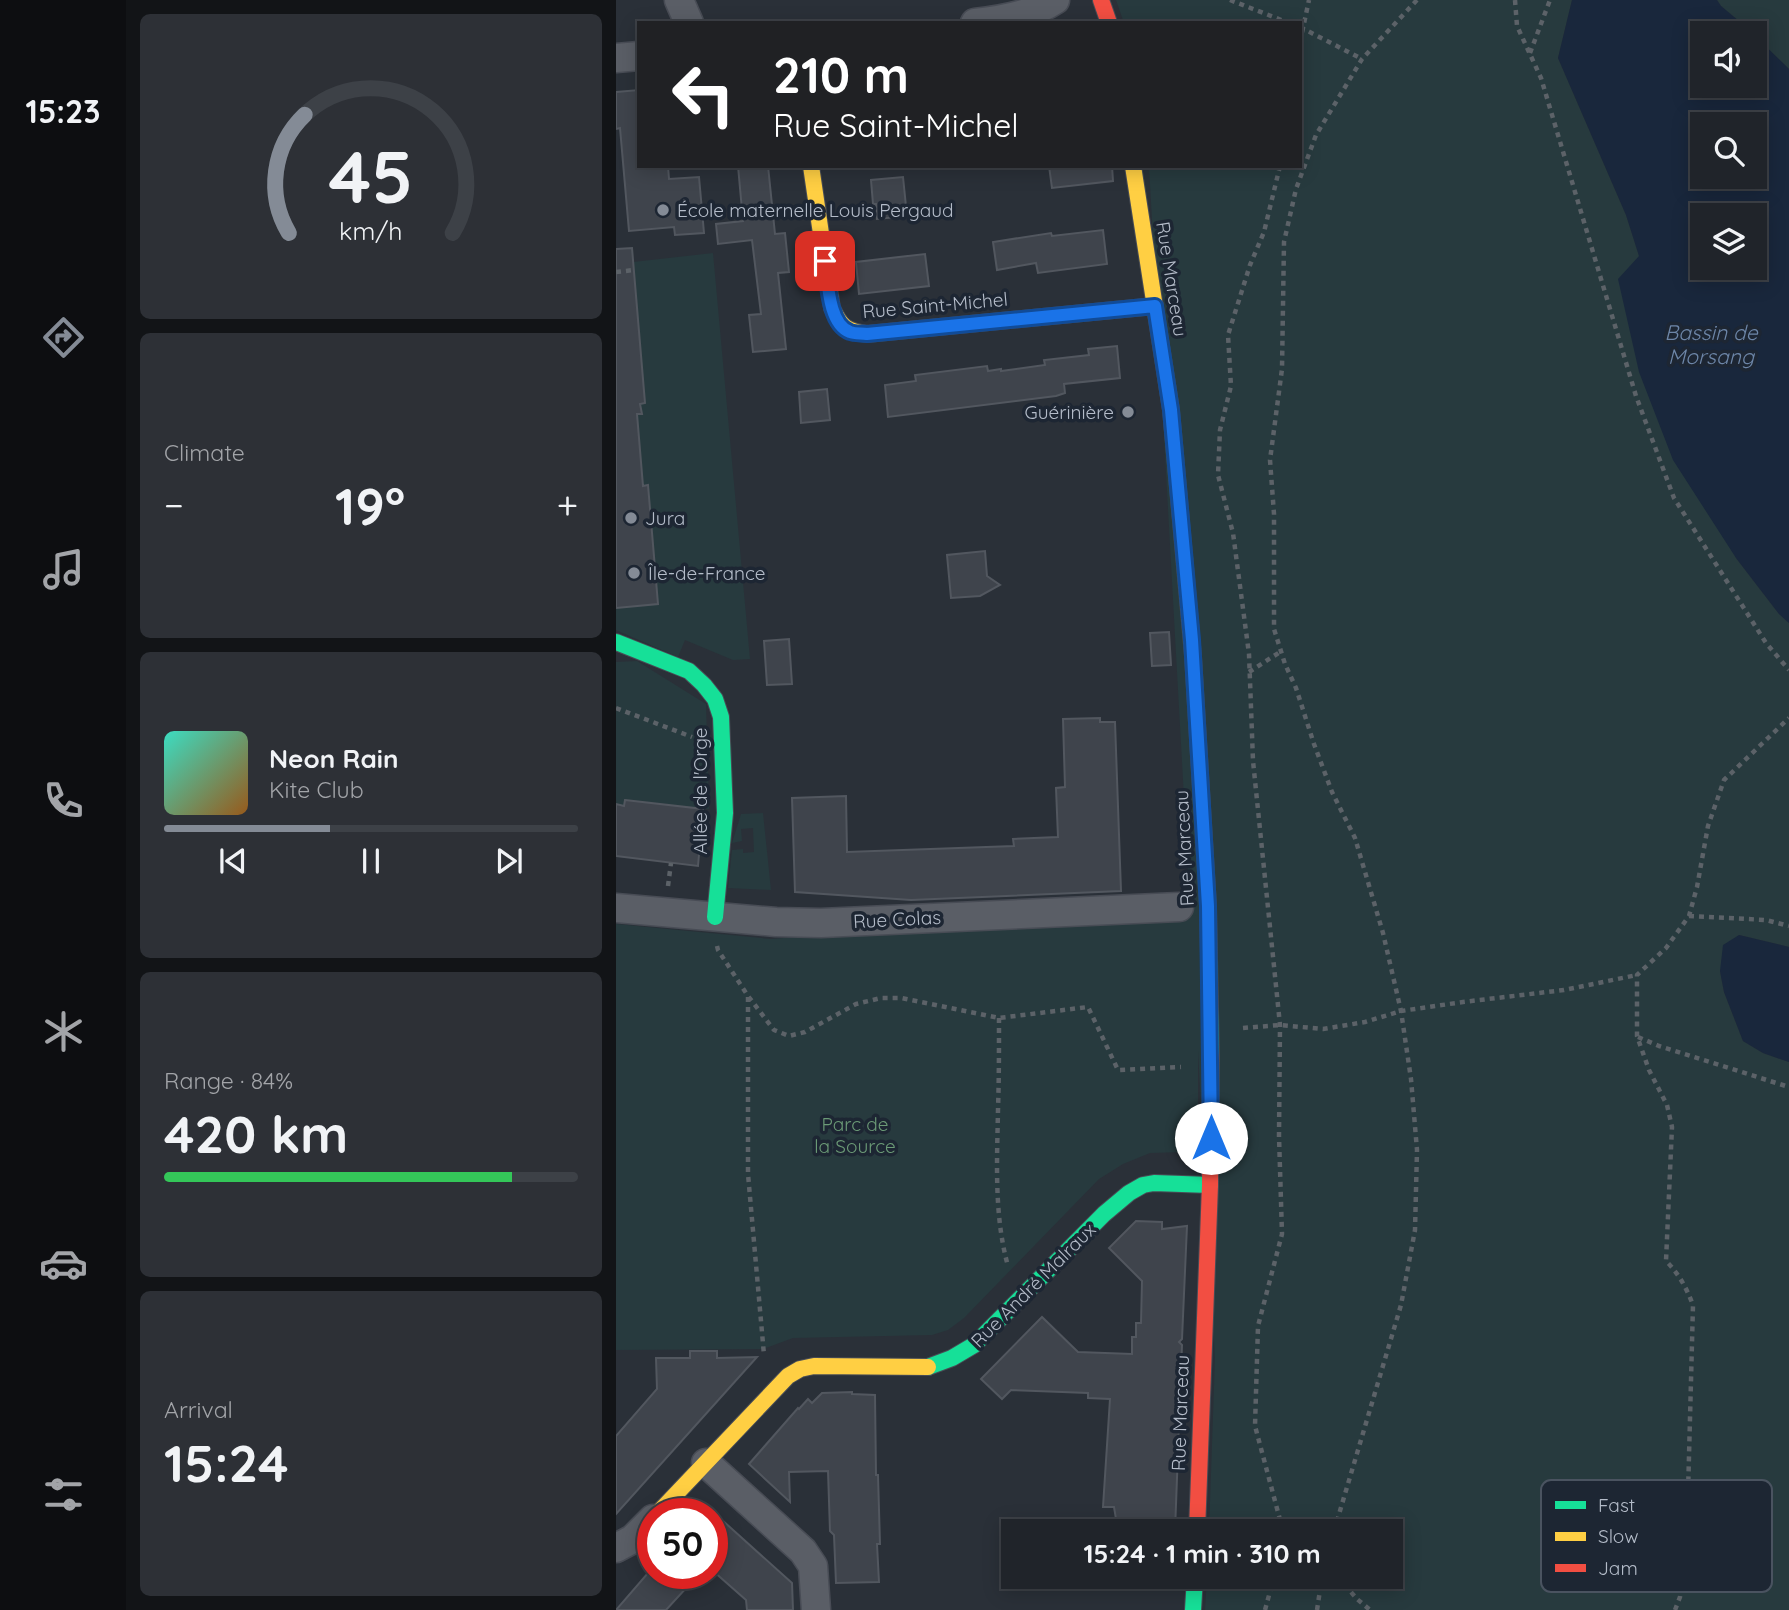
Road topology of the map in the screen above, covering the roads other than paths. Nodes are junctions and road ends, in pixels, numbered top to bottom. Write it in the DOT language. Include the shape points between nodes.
graph roads {
  1 [pos="679,0"];
  2 [pos="1055,0"];
  3 [pos="1101,0"];
  4 [pos="688,21"];
  5 [pos="991,21"];
  6 [pos="1108,21"];
  7 [pos="637,56"];
  8 [pos="616,58"];
  9 [pos="811,168"];
  10 [pos="1133,168"];
  11 [pos="1155,306"];
  12 [pos="616,642"];
  13 [pos="1179,907"];
  14 [pos="616,908"];
  15 [pos="715,917"];
  16 [pos="1210,1185"];
  17 [pos="706,1463"];
  18 [pos="672,1498"];
  19 [pos="1197,1519"];
  20 [pos="637,1535"];
  21 [pos="616,1548"];
  22 [pos="1194,1589"];
  23 [pos="817,1610"];
  24 [pos="1193,1610"];
  1 -- 4 [label="street"];
  2 -- 5 [label="street"];
  3 -- 6 [label="street"];
  7 -- 8 [label="street"];
  9 -- 11 [label="street, Rue Saint-Michel" via="832,308 838,324 849,332 867,334"];
  10 -- 11 [label="street, Rue Marceau"];
  11 -- 16 [label="street, Rue Marceau" via="1171,410 1191,614 1208,906"];
  12 -- 15 [label="street, Allée de l'Orge" via="689,671 715,699 721,718 725,813"];
  13 -- 15 [label="street, Rue Colas" via="858,922"];
  14 -- 15 [label="street, Rue Colas"];
  16 -- 17 [label="street, Rue André Malraux" via="1154,1183 1129,1193 960,1356 928,1367 800,1369 780,1382"];
  16 -- 19 [label="street, Rue Marceau"];
  17 -- 18 [label="street, Rue André Malraux"];
  17 -- 23 [label="street" via="803,1551 813,1566"];
  20 -- 21 [label="street"];
  22 -- 24 [label="street"];
}
